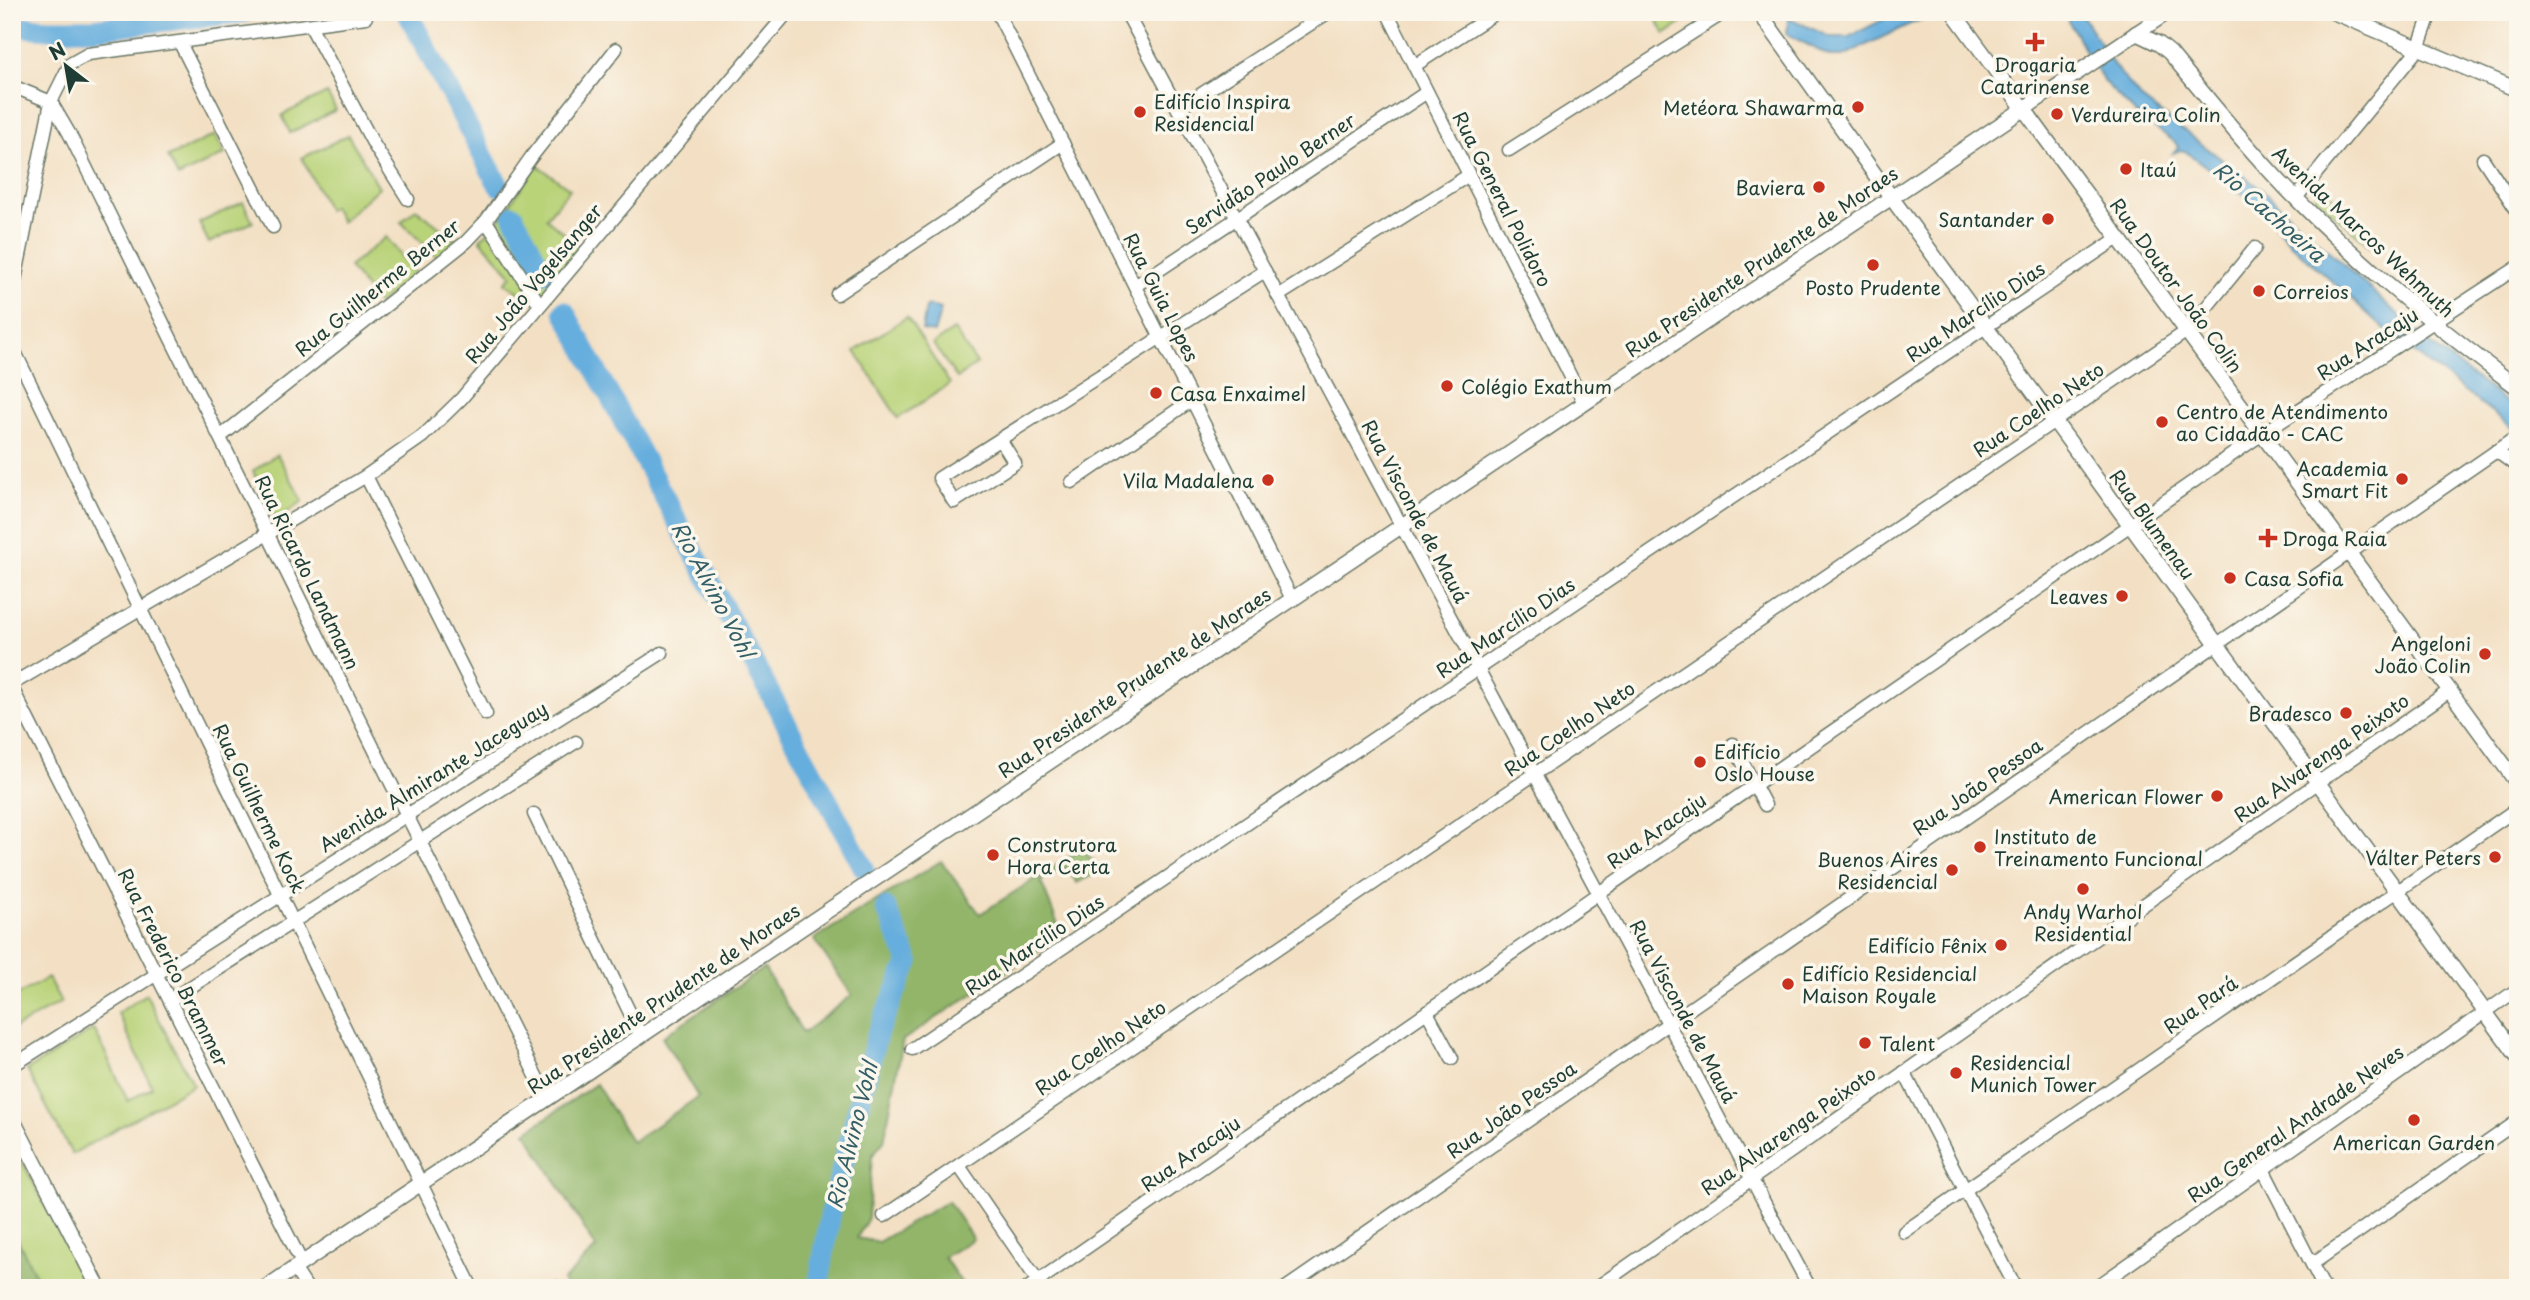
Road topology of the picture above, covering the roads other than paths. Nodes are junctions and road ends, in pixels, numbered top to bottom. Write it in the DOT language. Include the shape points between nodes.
graph roads {
  1 [pos="788,12"];
  2 [pos="997,12"];
  3 [pos="1126,12"];
  4 [pos="1329,12"];
  5 [pos="1387,12"];
  6 [pos="1497,12"];
  7 [pos="1726,12"];
  8 [pos="1759,12"];
  9 [pos="1953,12"];
  10 [pos="2168,12"];
  11 [pos="2333,12"];
  12 [pos="2431,12"];
  13 [pos="366,16"];
  14 [pos="310,25"];
  15 [pos="2136,33"];
  16 [pos="180,43"];
  17 [pos="616,49"];
  18 [pos="2418,49"];
  19 [pos="1414,66"];
  20 [pos="12,86"];
  21 [pos="2518,90"];
  22 [pos="1427,92"];
  23 [pos="51,102"];
  24 [pos="2023,108"];
  25 [pos="1178,109"];
  26 [pos="1063,143"];
  27 [pos="1509,150"];
  28 [pos="2483,159"];
  29 [pos="1469,175"];
  30 [pos="1891,197"];
  31 [pos="2296,198"];
  32 [pos="408,199"];
  33 [pos="2518,212"];
  34 [pos="1237,218"];
  35 [pos="486,221"];
  36 [pos="273,227"];
  37 [pos="2118,238"];
  38 [pos="2255,248"];
  39 [pos="2518,267"];
  40 [pos="1265,271"];
  41 [pos="1135,286"];
  42 [pos="836,294"];
  43 [pos="12,295"];
  44 [pos="1278,296"];
  45 [pos="540,305"];
  46 [pos="2432,323"];
  47 [pos="1986,327"];
  48 [pos="2187,331"];
  49 [pos="1160,337"];
  50 [pos="12,346"];
  51 [pos="2518,388"];
  52 [pos="1192,400"];
  53 [pos="1584,403"];
  54 [pos="2054,421"];
  55 [pos="2262,434"];
  56 [pos="220,437"];
  57 [pos="2515,438"];
  58 [pos="1000,439"];
  59 [pos="2496,451"];
  60 [pos="2518,467"];
  61 [pos="366,476"];
  62 [pos="1072,482"];
  63 [pos="1401,526"];
  64 [pos="2130,526"];
  65 [pos="268,534"];
  66 [pos="2349,553"];
  67 [pos="1292,599"];
  68 [pos="141,609"];
  69 [pos="2217,644"];
  70 [pos="662,653"];
  71 [pos="1478,668"];
  72 [pos="12,686"];
  73 [pos="2449,691"];
  74 [pos="486,715"];
  75 [pos="576,742"];
  76 [pos="1733,744"];
  77 [pos="1535,774"];
  78 [pos="2318,783"];
  79 [pos="2518,784"];
  80 [pos="1754,785"];
  81 [pos="1765,806"];
  82 [pos="2518,808"];
  83 [pos="534,814"];
  84 [pos="407,816"];
  85 [pos="420,841"];
  86 [pos="2397,891"];
  87 [pos="1599,893"];
  88 [pos="281,896"];
  89 [pos="293,921"];
  90 [pos="157,975"];
  91 [pos="2518,989"];
  92 [pos="170,1000"];
  93 [pos="1427,1012"];
  94 [pos="2485,1012"];
  95 [pos="1668,1023"];
  96 [pos="641,1036"];
  97 [pos="912,1049"];
  98 [pos="2518,1057"];
  99 [pos="1452,1058"];
  100 [pos="12,1066"];
  101 [pos="1904,1072"];
  102 [pos="547,1098"];
  103 [pos="12,1118"];
  104 [pos="2518,1121"];
  105 [pos="959,1166"];
  106 [pos="2263,1169"];
  107 [pos="1752,1179"];
  108 [pos="421,1183"];
  109 [pos="1965,1189"];
  110 [pos="884,1216"];
  111 [pos="1904,1232"];
  112 [pos="2312,1264"];
  113 [pos="298,1266"];
  114 [pos="1033,1284"];
  115 [pos="99,1288"];
  116 [pos="265,1288"];
  117 [pos="307,1288"];
  118 [pos="472,1288"];
  119 [pos="1286,1288"];
  120 [pos="1596,1288"];
  121 [pos="1810,1288"];
  122 [pos="2016,1288"];
  123 [pos="2095,1288"];
  124 [pos="2324,1288"];
  1 -- 45 [label="street, Rua João Vogelsanger"];
  2 -- 26 [label="street, Rua Guia Lopes"];
  3 -- 25 [label="street, Rua Visconde de Mauá"];
  4 -- 25 [label="street"];
  5 -- 19 [label="street, Rua General Polidoro"];
  6 -- 19 [label="street"];
  7 -- 27 [label="street"];
  8 -- 30 [label="main road, Rua Blumenau"];
  9 -- 24 [label="main road, Rua Doutor João Colin"];
  10 -- 15 [label="main road, Rua Presidente Prudente de Moraes"];
  11 -- 18 [label="main road"];
  12 -- 18 [label="street"];
  13 -- 14 [label="street"];
  14 -- 16 [label="street"];
  14 -- 32 [label="street"];
  15 -- 24 [label="main road, Rua Presidente Prudente de Moraes"];
  15 -- 31 [label="main road, Avenida Marcos Wehmuth" via="2170,53"];
  16 -- 23 [label="street" via="78,58 70,64"];
  16 -- 36 [label="street"];
  17 -- 35 [label="street, Rua Guilherme Berner"];
  18 -- 21 [label="main road"];
  18 -- 31 [label="street"];
  19 -- 22 [label="street, Rua General Polidoro"];
  20 -- 23 [label="street"];
  22 -- 29 [label="street, Rua General Polidoro"];
  22 -- 34 [label="street, Servidão Paulo Berner"];
  23 -- 43 [label="street"];
  23 -- 56 [label="street, Rua Ricardo Landmann"];
  24 -- 30 [label="main road, Rua Presidente Prudente de Moraes"];
  24 -- 37 [label="main road, Rua Doutor João Colin"];
  25 -- 34 [label="street, Rua Visconde de Mauá"];
  26 -- 41 [label="street, Rua Guia Lopes"];
  26 -- 42 [label="street"];
  28 -- 33 [label="street"];
  29 -- 44 [label="street"];
  29 -- 53 [label="street, Rua General Polidoro"];
  30 -- 47 [label="main road, Rua Blumenau"];
  30 -- 53 [label="main road, Rua Presidente Prudente de Moraes"];
  31 -- 46 [label="main road, Avenida Marcos Wehmuth"];
  34 -- 40 [label="street, Rua Visconde de Mauá"];
  34 -- 41 [label="street, Servidão Paulo Berner"];
  35 -- 45 [label="street"];
  35 -- 56 [label="street, Rua Guilherme Berner" via="466,242"];
  37 -- 47 [label="street, Rua Marcílio Dias"];
  37 -- 48 [label="main road, Rua Doutor João Colin"];
  38 -- 48 [label="street, Rua Coelho Neto"];
  39 -- 46 [label="street, Rua Aracaju"];
  40 -- 44 [label="street, Rua Visconde de Mauá"];
  40 -- 49 [label="street"];
  41 -- 49 [label="street, Rua Guia Lopes"];
  44 -- 63 [label="street, Rua Visconde de Mauá"];
  45 -- 61 [label="street, Rua João Vogelsanger" via="440,421"];
  46 -- 51 [label="main road, Avenida Marcos Wehmuth"];
  46 -- 55 [label="street, Rua Aracaju"];
  47 -- 54 [label="main road, Rua Blumenau"];
  47 -- 71 [label="street, Rua Marcílio Dias"];
  48 -- 54 [label="street, Rua Coelho Neto"];
  48 -- 55 [label="main road, Rua Doutor João Colin"];
  49 -- 52 [label="street, Rua Guia Lopes"];
  49 -- 58 [label="street"];
  50 -- 68 [label="street, Rua Guilherme Kock"];
  52 -- 62 [label="street"];
  52 -- 67 [label="street, Rua Guia Lopes"];
  53 -- 63 [label="main road, Rua Presidente Prudente de Moraes"];
  54 -- 64 [label="main road, Rua Blumenau"];
  54 -- 77 [label="street, Rua Coelho Neto"];
  55 -- 64 [label="street, Rua Aracaju"];
  55 -- 66 [label="main road, Rua Doutor João Colin"];
  56 -- 65 [label="street, Rua Ricardo Landmann"];
  57 -- 59 [label="street, Rua João Pessoa"];
  58 -- 58 [label="street" via="1015,463 954,502 939,478"];
  59 -- 60 [label="street"];
  59 -- 66 [label="street, Rua João Pessoa"];
  61 -- 65 [label="street, Rua João Vogelsanger"];
  61 -- 74 [label="street"];
  63 -- 67 [label="main road, Rua Presidente Prudente de Moraes"];
  63 -- 71 [label="street, Rua Visconde de Mauá"];
  64 -- 69 [label="main road, Rua Blumenau"];
  64 -- 80 [label="street, Rua Aracaju"];
  65 -- 68 [label="street, Rua João Vogelsanger"];
  65 -- 84 [label="street, Rua Ricardo Landmann"];
  66 -- 69 [label="street, Rua João Pessoa"];
  66 -- 73 [label="main road, Rua Doutor João Colin"];
  67 -- 96 [label="main road, Rua Presidente Prudente de Moraes"];
  68 -- 72 [label="street, Rua João Vogelsanger"];
  68 -- 88 [label="street, Rua Guilherme Kock"];
  69 -- 78 [label="main road, Rua Blumenau"];
  69 -- 95 [label="street, Rua João Pessoa"];
  70 -- 84 [label="street, Avenida Almirante Jaceguay"];
  71 -- 77 [label="street, Rua Visconde de Mauá"];
  71 -- 97 [label="street, Rua Marcílio Dias"];
  72 -- 90 [label="street, Rua Frederico Brammer"];
  73 -- 78 [label="street, Rua Alvarenga Peixoto"];
  73 -- 79 [label="main road, Rua Doutor João Colin"];
  75 -- 85 [label="street"];
  76 -- 80 [label="street"];
  77 -- 87 [label="street, Rua Visconde de Mauá"];
  77 -- 105 [label="street, Rua Coelho Neto"];
  78 -- 86 [label="main road, Rua Blumenau"];
  78 -- 101 [label="street, Rua Alvarenga Peixoto"];
  80 -- 81 [label="street"];
  80 -- 87 [label="street, Rua Aracaju"];
  82 -- 86 [label="street, Rua Pará"];
  83 -- 96 [label="street"];
  84 -- 85 [label="street, Rua Ricardo Landmann"];
  84 -- 88 [label="street, Avenida Almirante Jaceguay"];
  85 -- 89 [label="street"];
  85 -- 102 [label="street, Rua Ricardo Landmann"];
  86 -- 94 [label="main road, Rua Blumenau"];
  86 -- 109 [label="street, Rua Pará"];
  87 -- 93 [label="street, Rua Aracaju"];
  87 -- 95 [label="street, Rua Visconde de Mauá"];
  88 -- 89 [label="street, Rua Guilherme Kock"];
  88 -- 90 [label="street, Avenida Almirante Jaceguay"];
  89 -- 92 [label="street"];
  89 -- 108 [label="street, Rua Guilherme Kock"];
  90 -- 92 [label="street, Rua Frederico Brammer"];
  90 -- 100 [label="street, Avenida Almirante Jaceguay"];
  91 -- 94 [label="street, Rua General Andrade Neves"];
  92 -- 113 [label="street, Rua Frederico Brammer"];
  93 -- 99 [label="street"];
  93 -- 114 [label="street, Rua Aracaju"];
  94 -- 98 [label="main road, Rua Blumenau"];
  94 -- 106 [label="street, Rua General Andrade Neves"];
  95 -- 107 [label="street, Rua Visconde de Mauá"];
  95 -- 119 [label="street, Rua João Pessoa"];
  96 -- 102 [label="main road, Rua Presidente Prudente de Moraes"];
  101 -- 107 [label="street, Rua Alvarenga Peixoto"];
  101 -- 109 [label="street"];
  102 -- 108 [label="main road, Rua Presidente Prudente de Moraes"];
  103 -- 115 [label="main road"];
  104 -- 112 [label="street"];
  105 -- 110 [label="street, Rua Coelho Neto"];
  105 -- 114 [label="street"];
  106 -- 112 [label="street"];
  106 -- 123 [label="street, Rua General Andrade Neves"];
  107 -- 120 [label="street, Rua Alvarenga Peixoto"];
  107 -- 121 [label="street, Rua Visconde de Mauá"];
  108 -- 113 [label="main road, Rua Presidente Prudente de Moraes"];
  108 -- 118 [label="street, Rua Guilherme Kock"];
  109 -- 111 [label="street, Rua Pará"];
  109 -- 122 [label="street"];
  112 -- 124 [label="street"];
  113 -- 116 [label="main road, Rua Presidente Prudente de Moraes"];
  113 -- 117 [label="street, Rua Frederico Brammer"];
}
